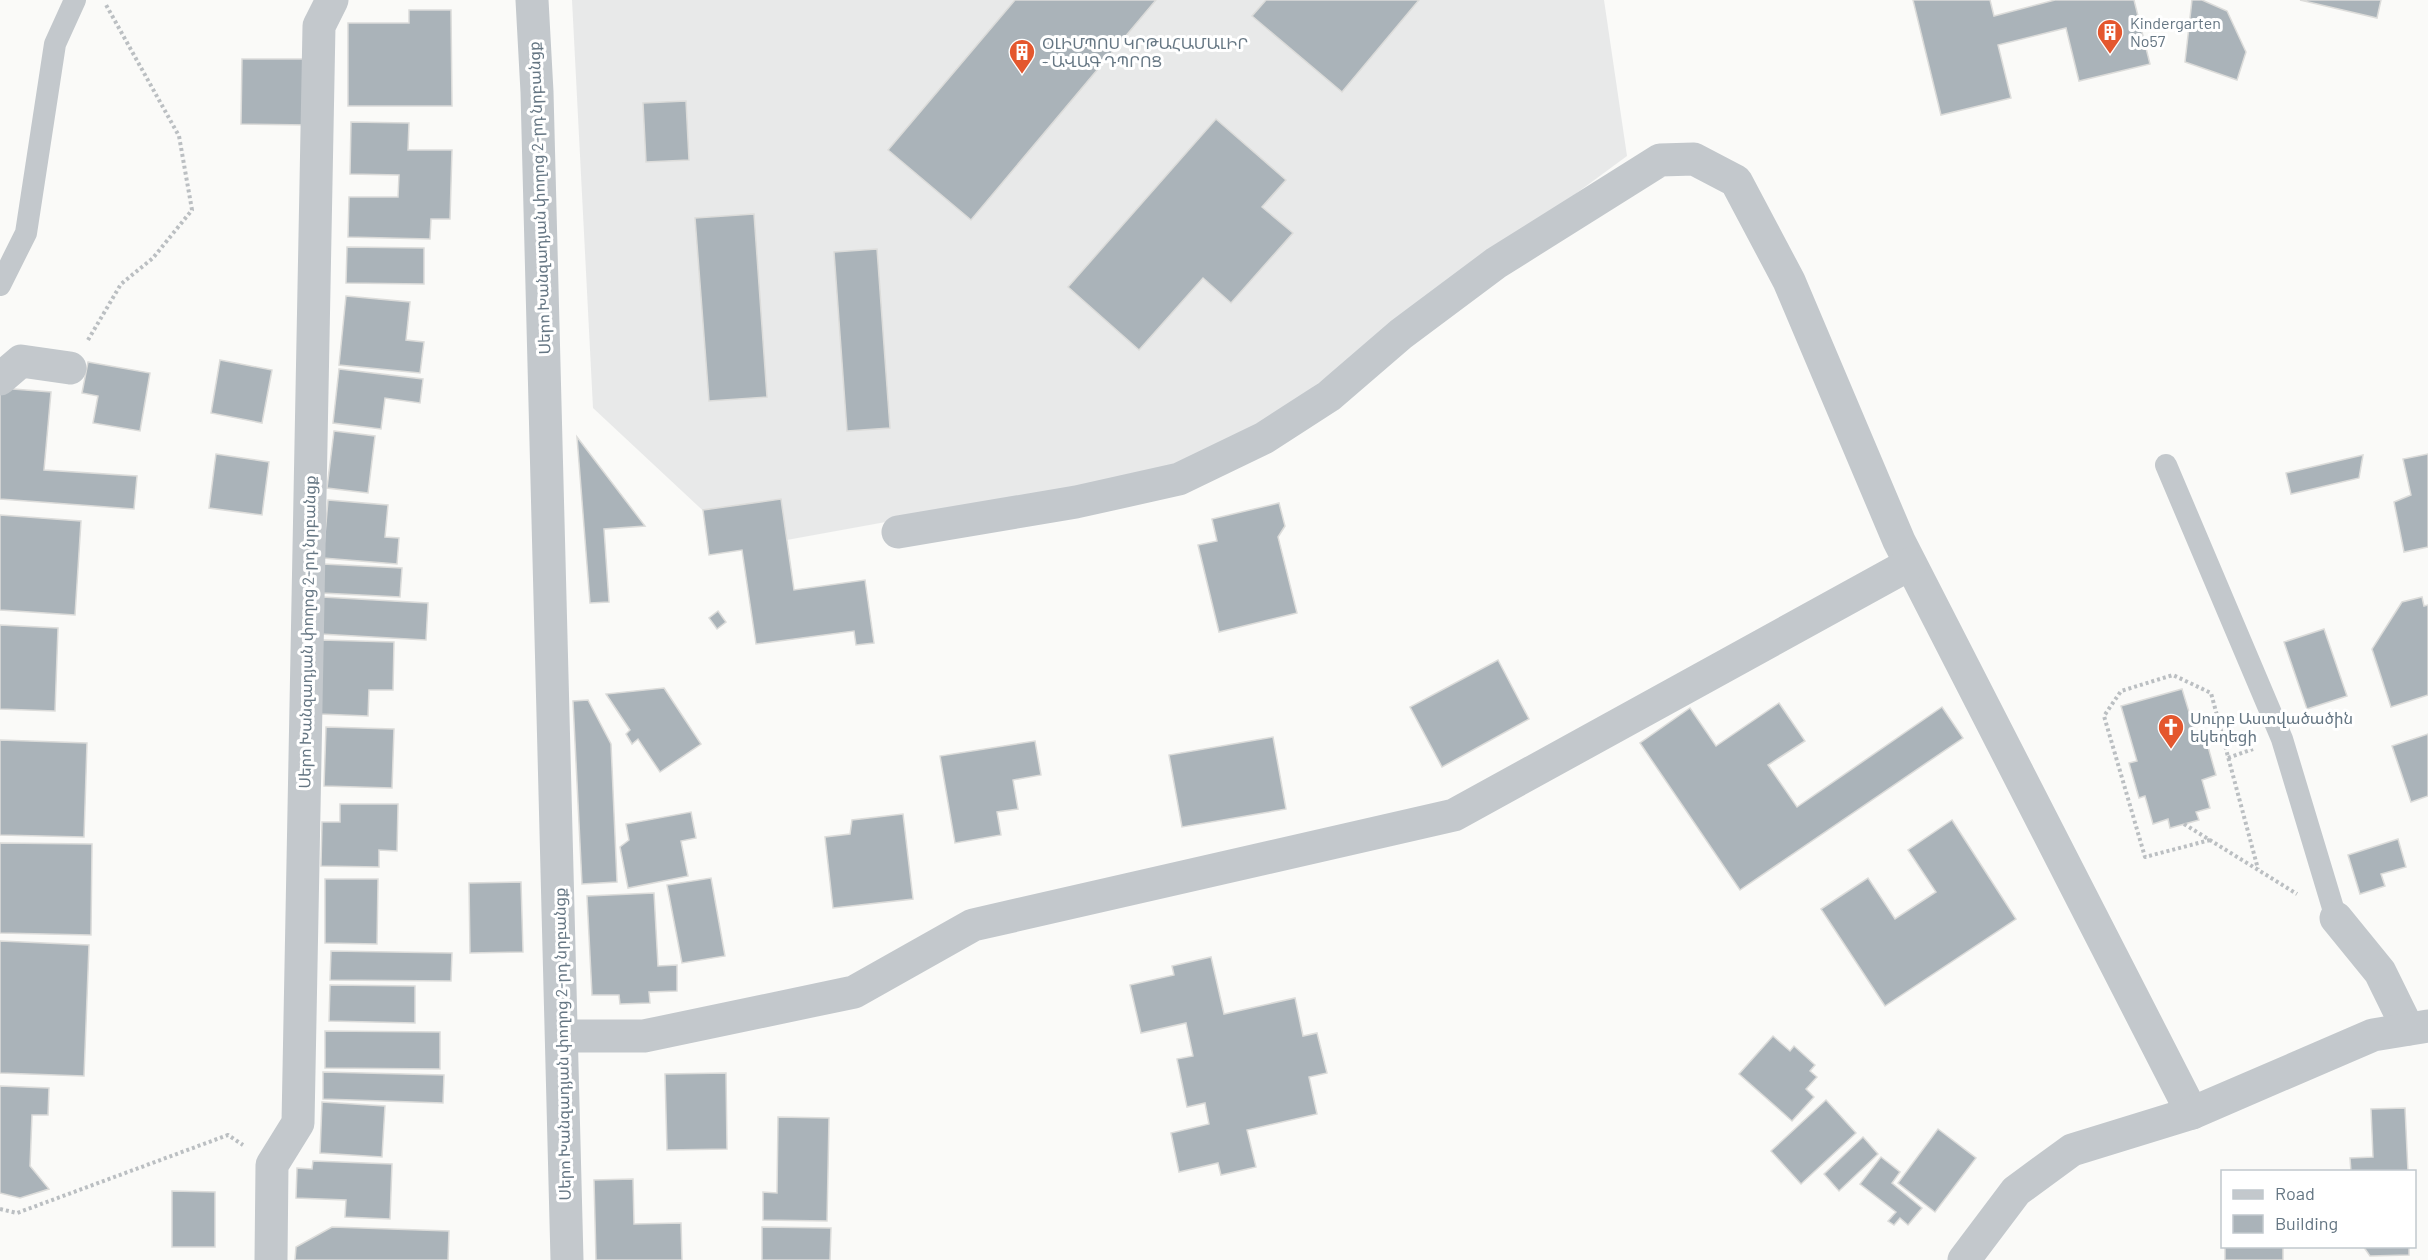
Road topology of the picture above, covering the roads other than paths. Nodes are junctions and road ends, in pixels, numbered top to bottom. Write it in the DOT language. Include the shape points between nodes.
graph roads {
  1 [pos="75,0"];
  2 [pos="332,0"];
  3 [pos="532,0"];
  4 [pos="0,285"];
  5 [pos="70,368"];
  6 [pos="0,379"];
  7 [pos="2166,465"];
  8 [pos="898,532"];
  9 [pos="1910,564"];
  10 [pos="2336,918"];
  11 [pos="2418,1028"];
  12 [pos="563,1036"];
  13 [pos="2192,1113"];
  14 [pos="271,1260"];
  15 [pos="567,1260"];
  16 [pos="1964,1260"];
  1 -- 4 [label="lane" via="55,44 26,234"];
  2 -- 14 [label="street, Սերո Խանզադյան փողոց 2-րդ նրբանցք" via="319,26 298,1123 272,1164"];
  3 -- 12 [label="street, Սերո Խանզադյան փողոց 2-րդ նրբանցք"];
  5 -- 6 [label="street" via="21,361"];
  7 -- 10 [label="lane" via="2282,739"];
  8 -- 9 [label="street" via="1076,502 1190,474 1264,438 1329,396 1401,334 1496,263 1660,160 1694,159 1736,181 1789,281"];
  9 -- 12 [label="street" via="1454,815 973,925 854,992 644,1036"];
  9 -- 13 [label="street"];
  10 -- 11 [label="street" via="2380,972"];
  11 -- 13 [label="street" via="2373,1035"];
  12 -- 15 [label="street, Սերո Խանզադյան փողոց 2-րդ նրբանցք"];
  13 -- 16 [label="street" via="2072,1150 2016,1191"];
}
